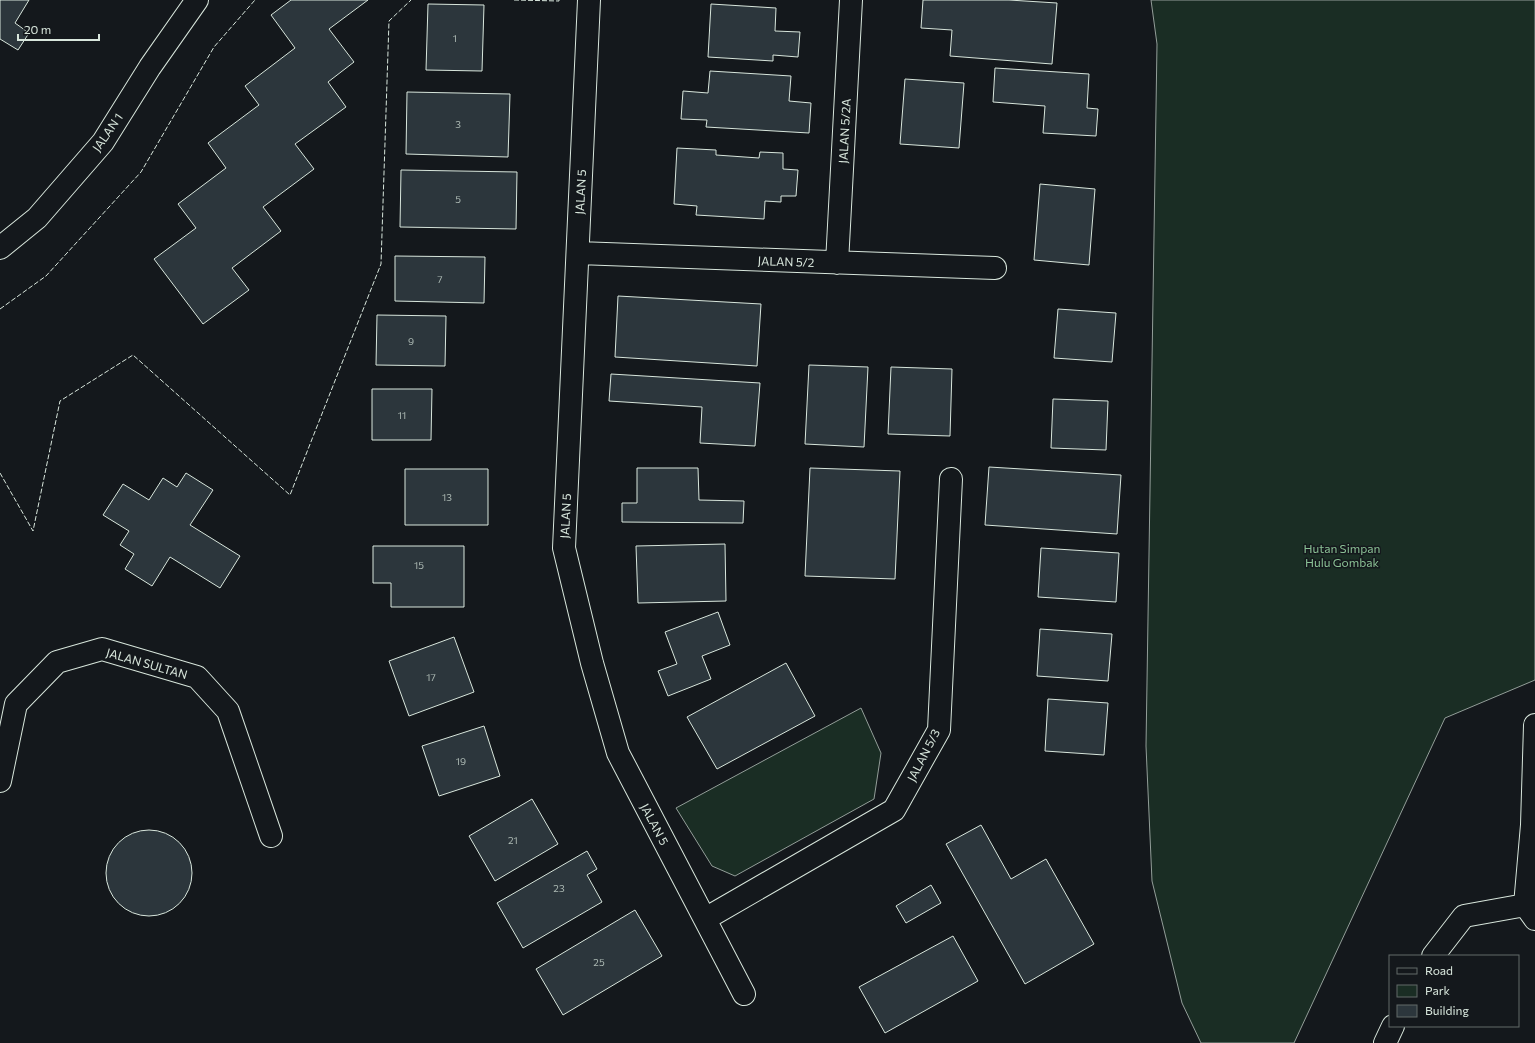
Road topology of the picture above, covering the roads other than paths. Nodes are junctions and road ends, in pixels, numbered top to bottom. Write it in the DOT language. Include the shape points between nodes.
graph roads {
  1 [pos="197,0"];
  2 [pos="589,0"];
  3 [pos="851,0"];
  4 [pos="0,248"];
  5 [pos="578,253"];
  6 [pos="837,263"];
  7 [pos="995,268"];
  8 [pos="951,479"];
  9 [pos="1535,725"];
  10 [pos="0,781"];
  11 [pos="271,836"];
  12 [pos="1530,912"];
  13 [pos="705,919"];
  14 [pos="1434,955"];
  15 [pos="744,994"];
  16 [pos="1393,1027"];
  17 [pos="1385,1043"];
  1 -- 4 [label="street, JALAN 1" via="150,67 103,142 37,218"];
  2 -- 5 [label="street, JALAN 5"];
  3 -- 6 [label="street, JALAN 5/2A"];
  5 -- 6 [label="street, JALAN 5/2"];
  5 -- 13 [label="street, JALAN 5" via="564,548 592,663 618,753"];
  6 -- 7 [label="street, JALAN 5/2"];
  8 -- 13 [label="street, JALAN 5/3" via="939,730 894,810"];
  9 -- 12 [label="street"];
  10 -- 11 [label="street, JALAN SULTAN" via="16,704 57,662 102,649 197,677 228,711"];
  12 -- 14 [label="street" via="1464,916"];
  13 -- 15 [label="street, JALAN 5"];
  16 -- 17 [label="street"];
}
